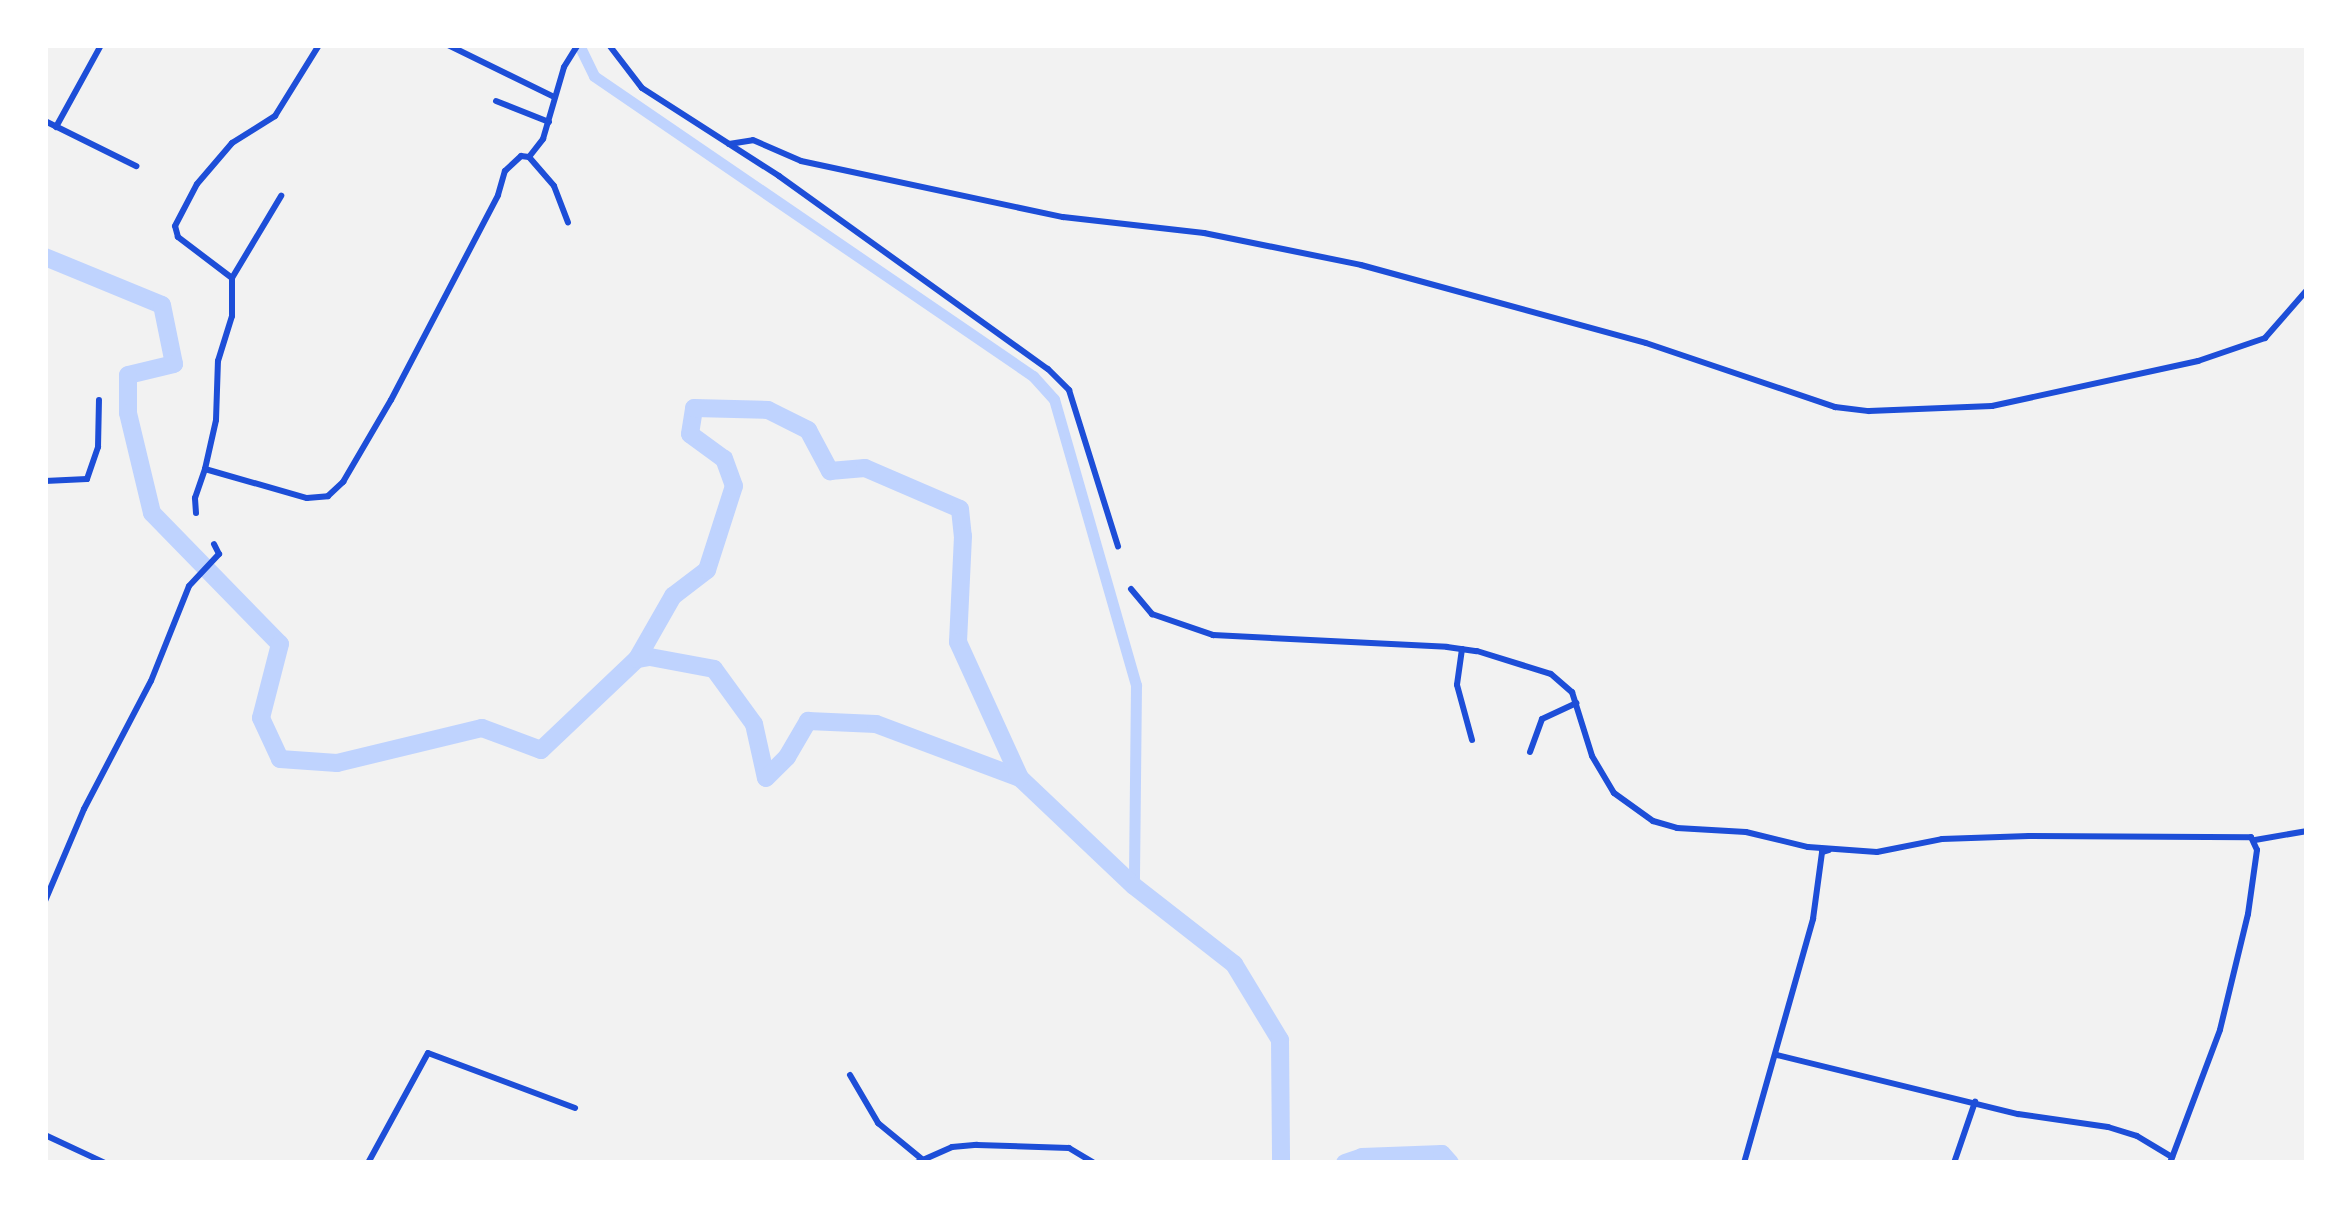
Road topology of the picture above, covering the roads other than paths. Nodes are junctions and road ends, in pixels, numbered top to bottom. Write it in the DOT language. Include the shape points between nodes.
graph roads {
  1 [pos="101,45"];
  2 [pos="319,45"];
  3 [pos="448,45"];
  4 [pos="609,45"];
  5 [pos="576,46"];
  6 [pos="554,97"];
  7 [pos="496,101"];
  8 [pos="45,121"];
  9 [pos="548,122"];
  10 [pos="56,127"];
  11 [pos="729,144"];
  12 [pos="528,158"];
  13 [pos="136,166"];
  14 [pos="282,196"];
  15 [pos="568,222"];
  16 [pos="232,278"];
  17 [pos="2307,290"];
  18 [pos="100,400"];
  19 [pos="205,469"];
  20 [pos="45,482"];
  21 [pos="196,513"];
  22 [pos="214,544"];
  23 [pos="1118,546"];
  24 [pos="1131,588"];
  25 [pos="1462,649"];
  26 [pos="1576,703"];
  27 [pos="1472,740"];
  28 [pos="1530,752"];
  29 [pos="2307,831"];
  30 [pos="2255,840"];
  31 [pos="1830,849"];
  32 [pos="45,901"];
  33 [pos="1777,1056"];
  34 [pos="850,1075"];
  35 [pos="1975,1102"];
  36 [pos="575,1108"];
  37 [pos="45,1136"];
  38 [pos="2171,1160"];
  39 [pos="919,1162"];
  40 [pos="104,1163"];
  41 [pos="368,1163"];
  42 [pos="1094,1163"];
  43 [pos="1744,1163"];
  44 [pos="1954,1163"];
  1 -- 10 [label="street"];
  2 -- 16 [label="street" via="275,116 232,143 178,220 178,237"];
  3 -- 6 [label="street"];
  4 -- 11 [label="street" via="642,88"];
  5 -- 6 [label="street"];
  6 -- 9 [label="street"];
  7 -- 9 [label="street"];
  8 -- 10 [label="street"];
  9 -- 12 [label="street"];
  10 -- 13 [label="street"];
  11 -- 17 [label="street" via="753,140 801,161 1063,218 1204,233 1361,265 1646,343 1835,407 1992,406 2198,361 2266,338"];
  11 -- 23 [label="street" via="1048,369 1075,401"];
  12 -- 15 [label="street" via="554,186"];
  12 -- 19 [label="street" via="521,156 505,171 392,400 335,491 319,499 292,496"];
  14 -- 16 [label="street"];
  16 -- 19 [label="street" via="232,316 218,362 216,420"];
  18 -- 20 [label="street" via="100,436 87,479"];
  19 -- 21 [label="street"];
  22 -- 32 [label="street" via="219,552 194,579"];
  24 -- 25 [label="street" via="1152,614 1213,635"];
  25 -- 26 [label="street" via="1551,674 1568,685"];
  25 -- 27 [label="street" via="1456,676"];
  26 -- 28 [label="street" via="1542,719"];
  26 -- 31 [label="street" via="1602,779 1653,821"];
  29 -- 30 [label="street"];
  30 -- 31 [label="street" via="2234,834 2029,836 1942,840 1877,852"];
  30 -- 38 [label="street" via="2248,914 2220,1030"];
  31 -- 33 [label="street" via="1822,852 1813,919"];
  33 -- 35 [label="street"];
  33 -- 43 [label="street"];
  34 -- 39 [label="street" via="878,1123"];
  35 -- 38 [label="street" via="2108,1127 2138,1136"];
  35 -- 44 [label="street"];
  36 -- 41 [label="street" via="428,1053"];
  37 -- 40 [label="street"];
  39 -- 42 [label="street" via="977,1145 1069,1148"];
}
